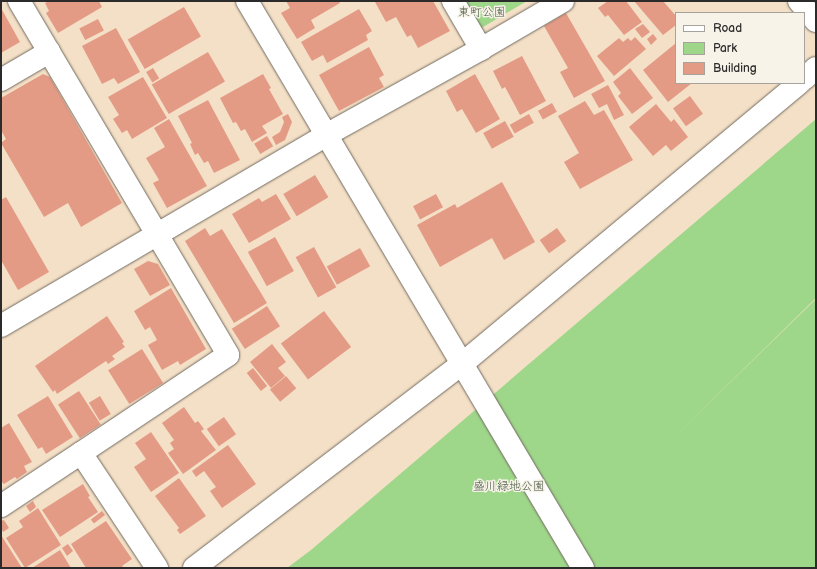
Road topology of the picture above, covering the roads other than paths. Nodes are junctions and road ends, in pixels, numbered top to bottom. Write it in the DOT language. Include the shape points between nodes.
graph roads {
  1 [pos="19,1"];
  2 [pos="247,1"];
  3 [pos="453,1"];
  4 [pos="562,1"];
  5 [pos="799,1"];
  6 [pos="816,21"];
  7 [pos="481,50"];
  8 [pos="49,52"];
  9 [pos="816,68"];
  10 [pos="805,77"];
  11 [pos="1,80"];
  12 [pos="798,84"];
  13 [pos="326,135"];
  14 [pos="157,234"];
  15 [pos="1,326"];
  16 [pos="462,364"];
  17 [pos="81,453"];
  18 [pos="1,506"];
  19 [pos="157,568"];
  20 [pos="194,568"];
  21 [pos="583,568"];
  1 -- 8 [label="street"];
  2 -- 13 [label="street"];
  3 -- 7 [label="street"];
  4 -- 7 [label="street"];
  5 -- 6 [label="street"];
  7 -- 13 [label="street"];
  8 -- 11 [label="street"];
  8 -- 14 [label="street"];
  9 -- 10 [label="street"];
  12 -- 16 [label="street"];
  13 -- 14 [label="street"];
  13 -- 16 [label="street"];
  14 -- 15 [label="street"];
  14 -- 17 [label="street" via="228,355"];
  16 -- 20 [label="street"];
  16 -- 21 [label="street"];
  17 -- 18 [label="street"];
  17 -- 19 [label="street"];
}
